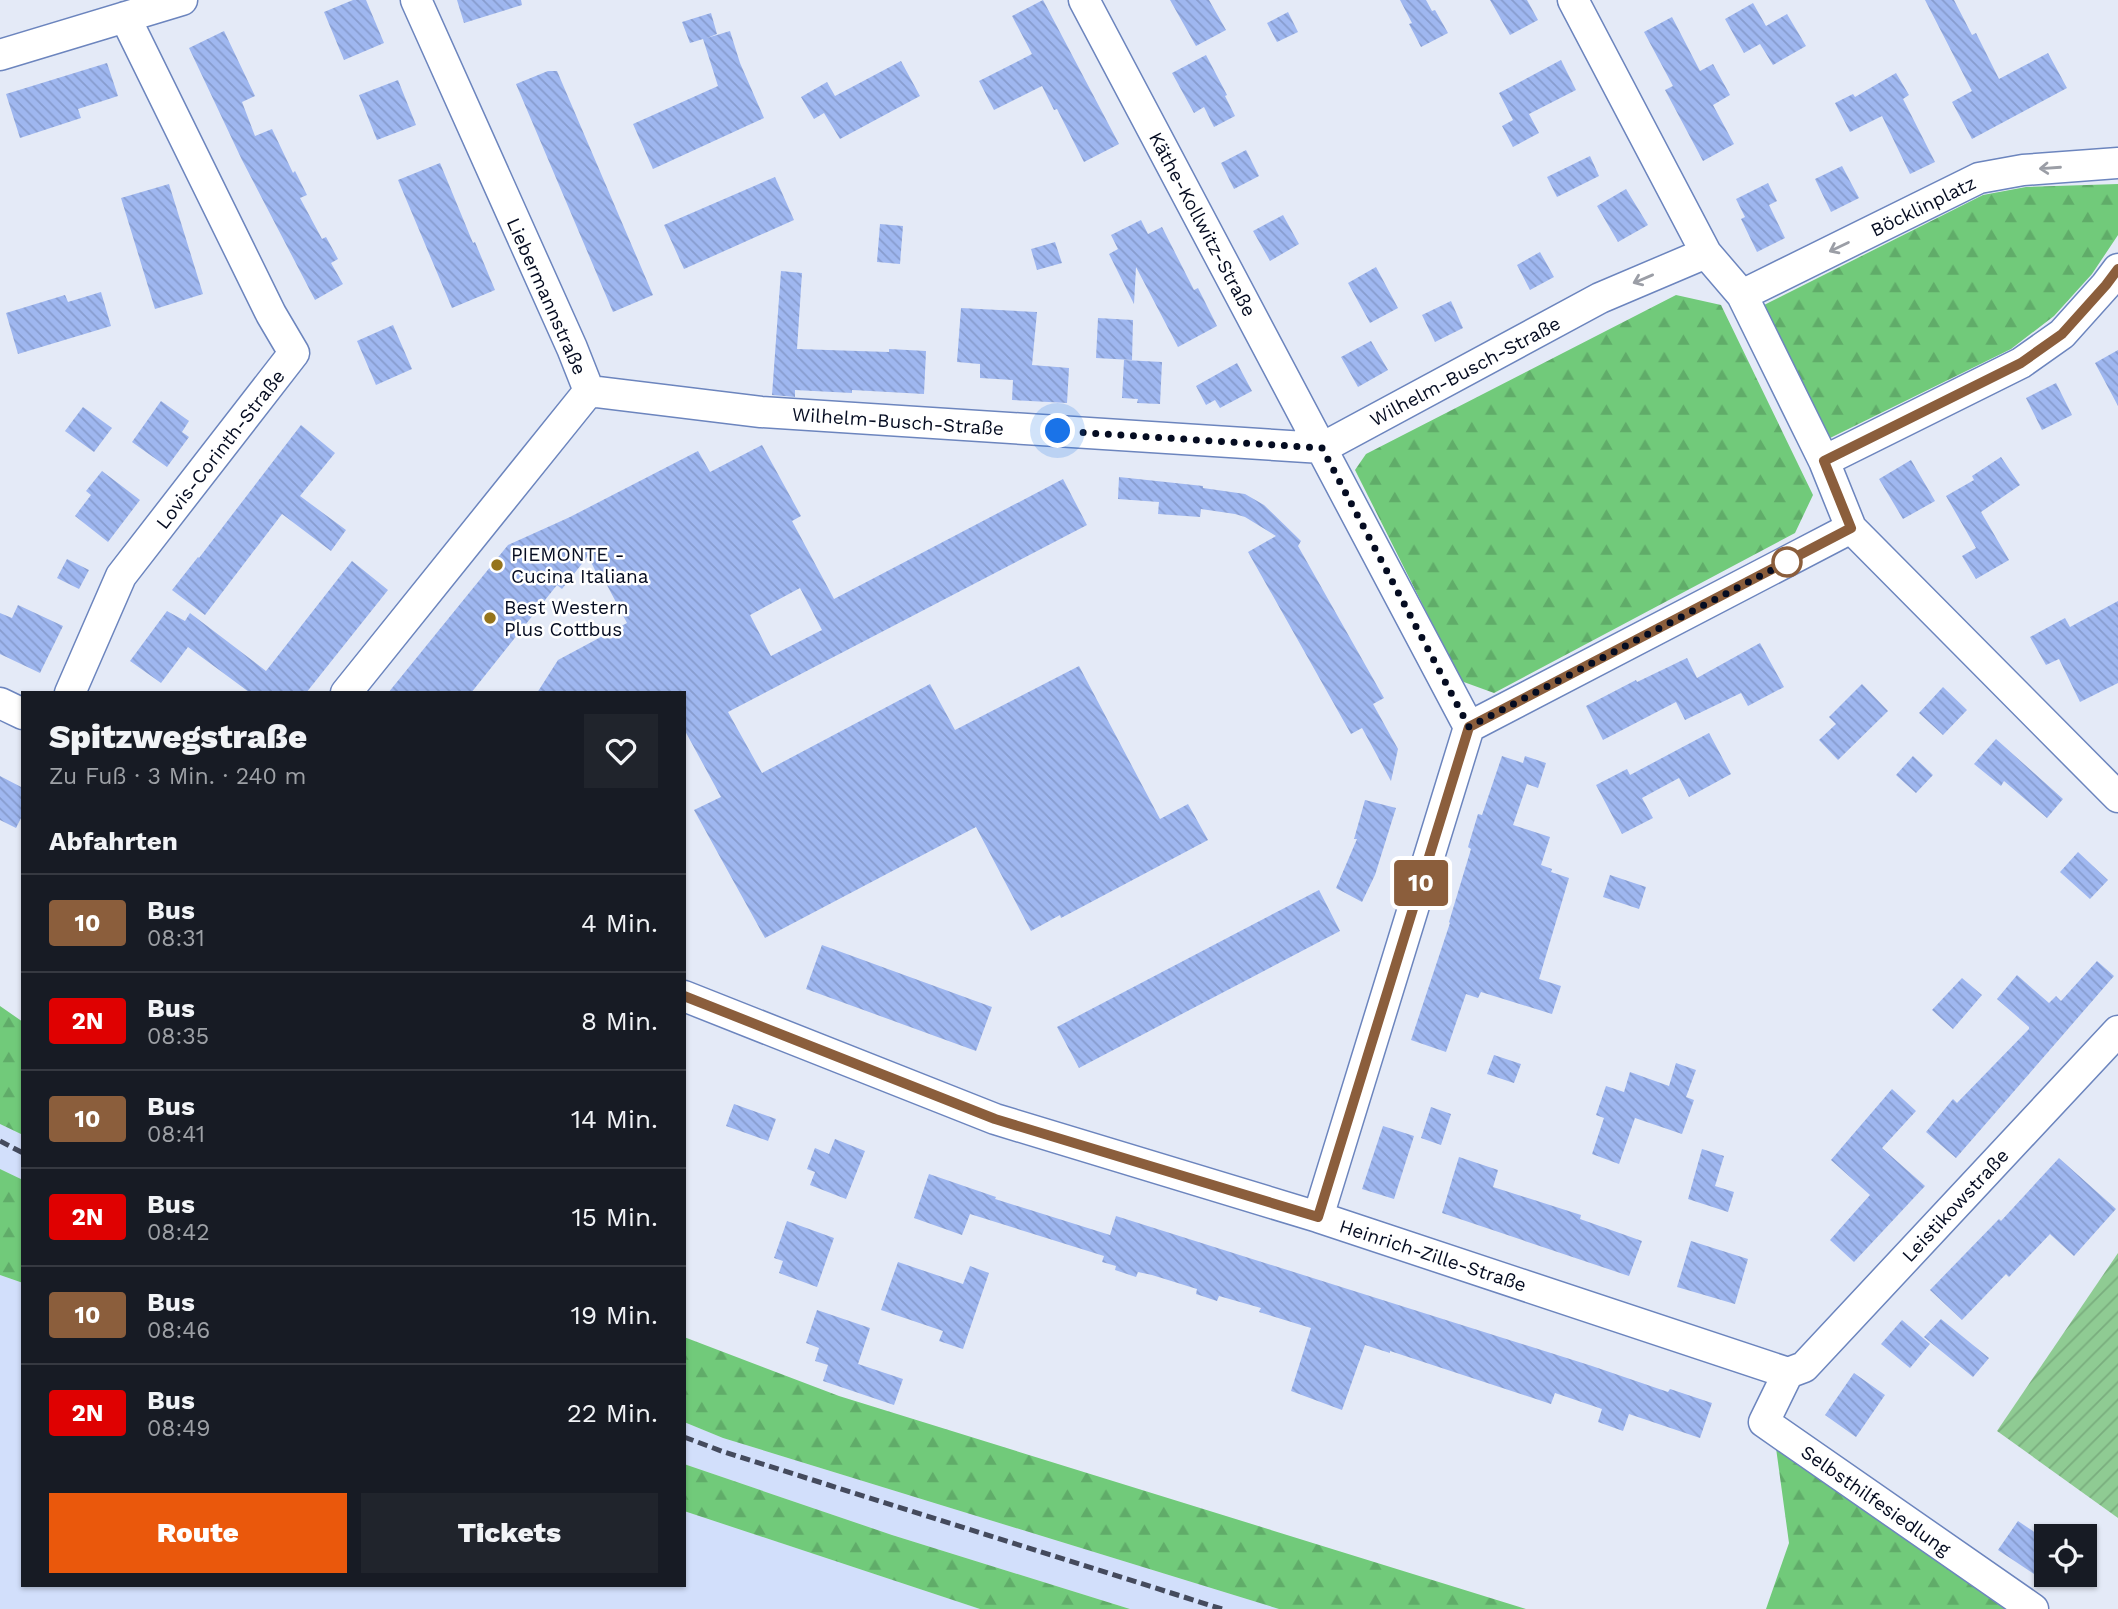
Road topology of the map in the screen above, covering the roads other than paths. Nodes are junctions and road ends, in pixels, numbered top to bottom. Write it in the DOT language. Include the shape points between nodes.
graph roads {
  1 [pos="182,0"];
  2 [pos="416,0"];
  3 [pos="1084,0"];
  4 [pos="1573,0"];
  5 [pos="125,17"];
  6 [pos="0,55"];
  7 [pos="2118,163"];
  8 [pos="1706,253"];
  9 [pos="2118,270"];
  10 [pos="1742,295"];
  11 [pos="589,391"];
  12 [pos="1322,448"];
  13 [pos="1824,461"];
  14 [pos="1851,528"];
  15 [pos="71,691"];
  16 [pos="348,691"];
  17 [pos="0,703"];
  18 [pos="21,713"];
  19 [pos="1469,727"];
  20 [pos="2118,797"];
  21 [pos="686,997"];
  22 [pos="2118,1031"];
  23 [pos="1318,1217"];
  24 [pos="1788,1373"];
  25 [pos="2033,1609"];
  1 -- 5 [label="street"];
  2 -- 11 [label="street, Liebermannstraße"];
  3 -- 12 [label="street, Käthe-Kollwitz-Straße"];
  4 -- 8 [label="street"];
  5 -- 6 [label="street"];
  5 -- 15 [label="street, Lovis-Corinth-Straße" via="294,353 121,576"];
  7 -- 10 [label="street, Böcklinplatz, one-way" via="1979,178"];
  8 -- 10 [label="street"];
  8 -- 12 [label="street, Wilhelm-Busch-Straße, one-way" via="1600,298"];
  9 -- 13 [label="street" via="2062,334 2021,363"];
  10 -- 13 [label="street"];
  11 -- 12 [label="street, Wilhelm-Busch-Straße" via="761,412"];
  11 -- 16 [label="street, Liebermannstraße"];
  12 -- 19 [label="street, Käthe-Kollwitz-Straße"];
  13 -- 14 [label="street"];
  14 -- 19 [label="street"];
  14 -- 20 [label="street"];
  17 -- 18 [label="street"];
  19 -- 23 [label="street"];
  21 -- 23 [label="street, Heinrich-Zille-Straße" via="995,1119"];
  22 -- 24 [label="street, Leistikowstraße" via="1804,1367"];
  23 -- 24 [label="street, Heinrich-Zille-Straße"];
  24 -- 25 [label="street, Selbsthilfesiedlung" via="1764,1422"];
}
